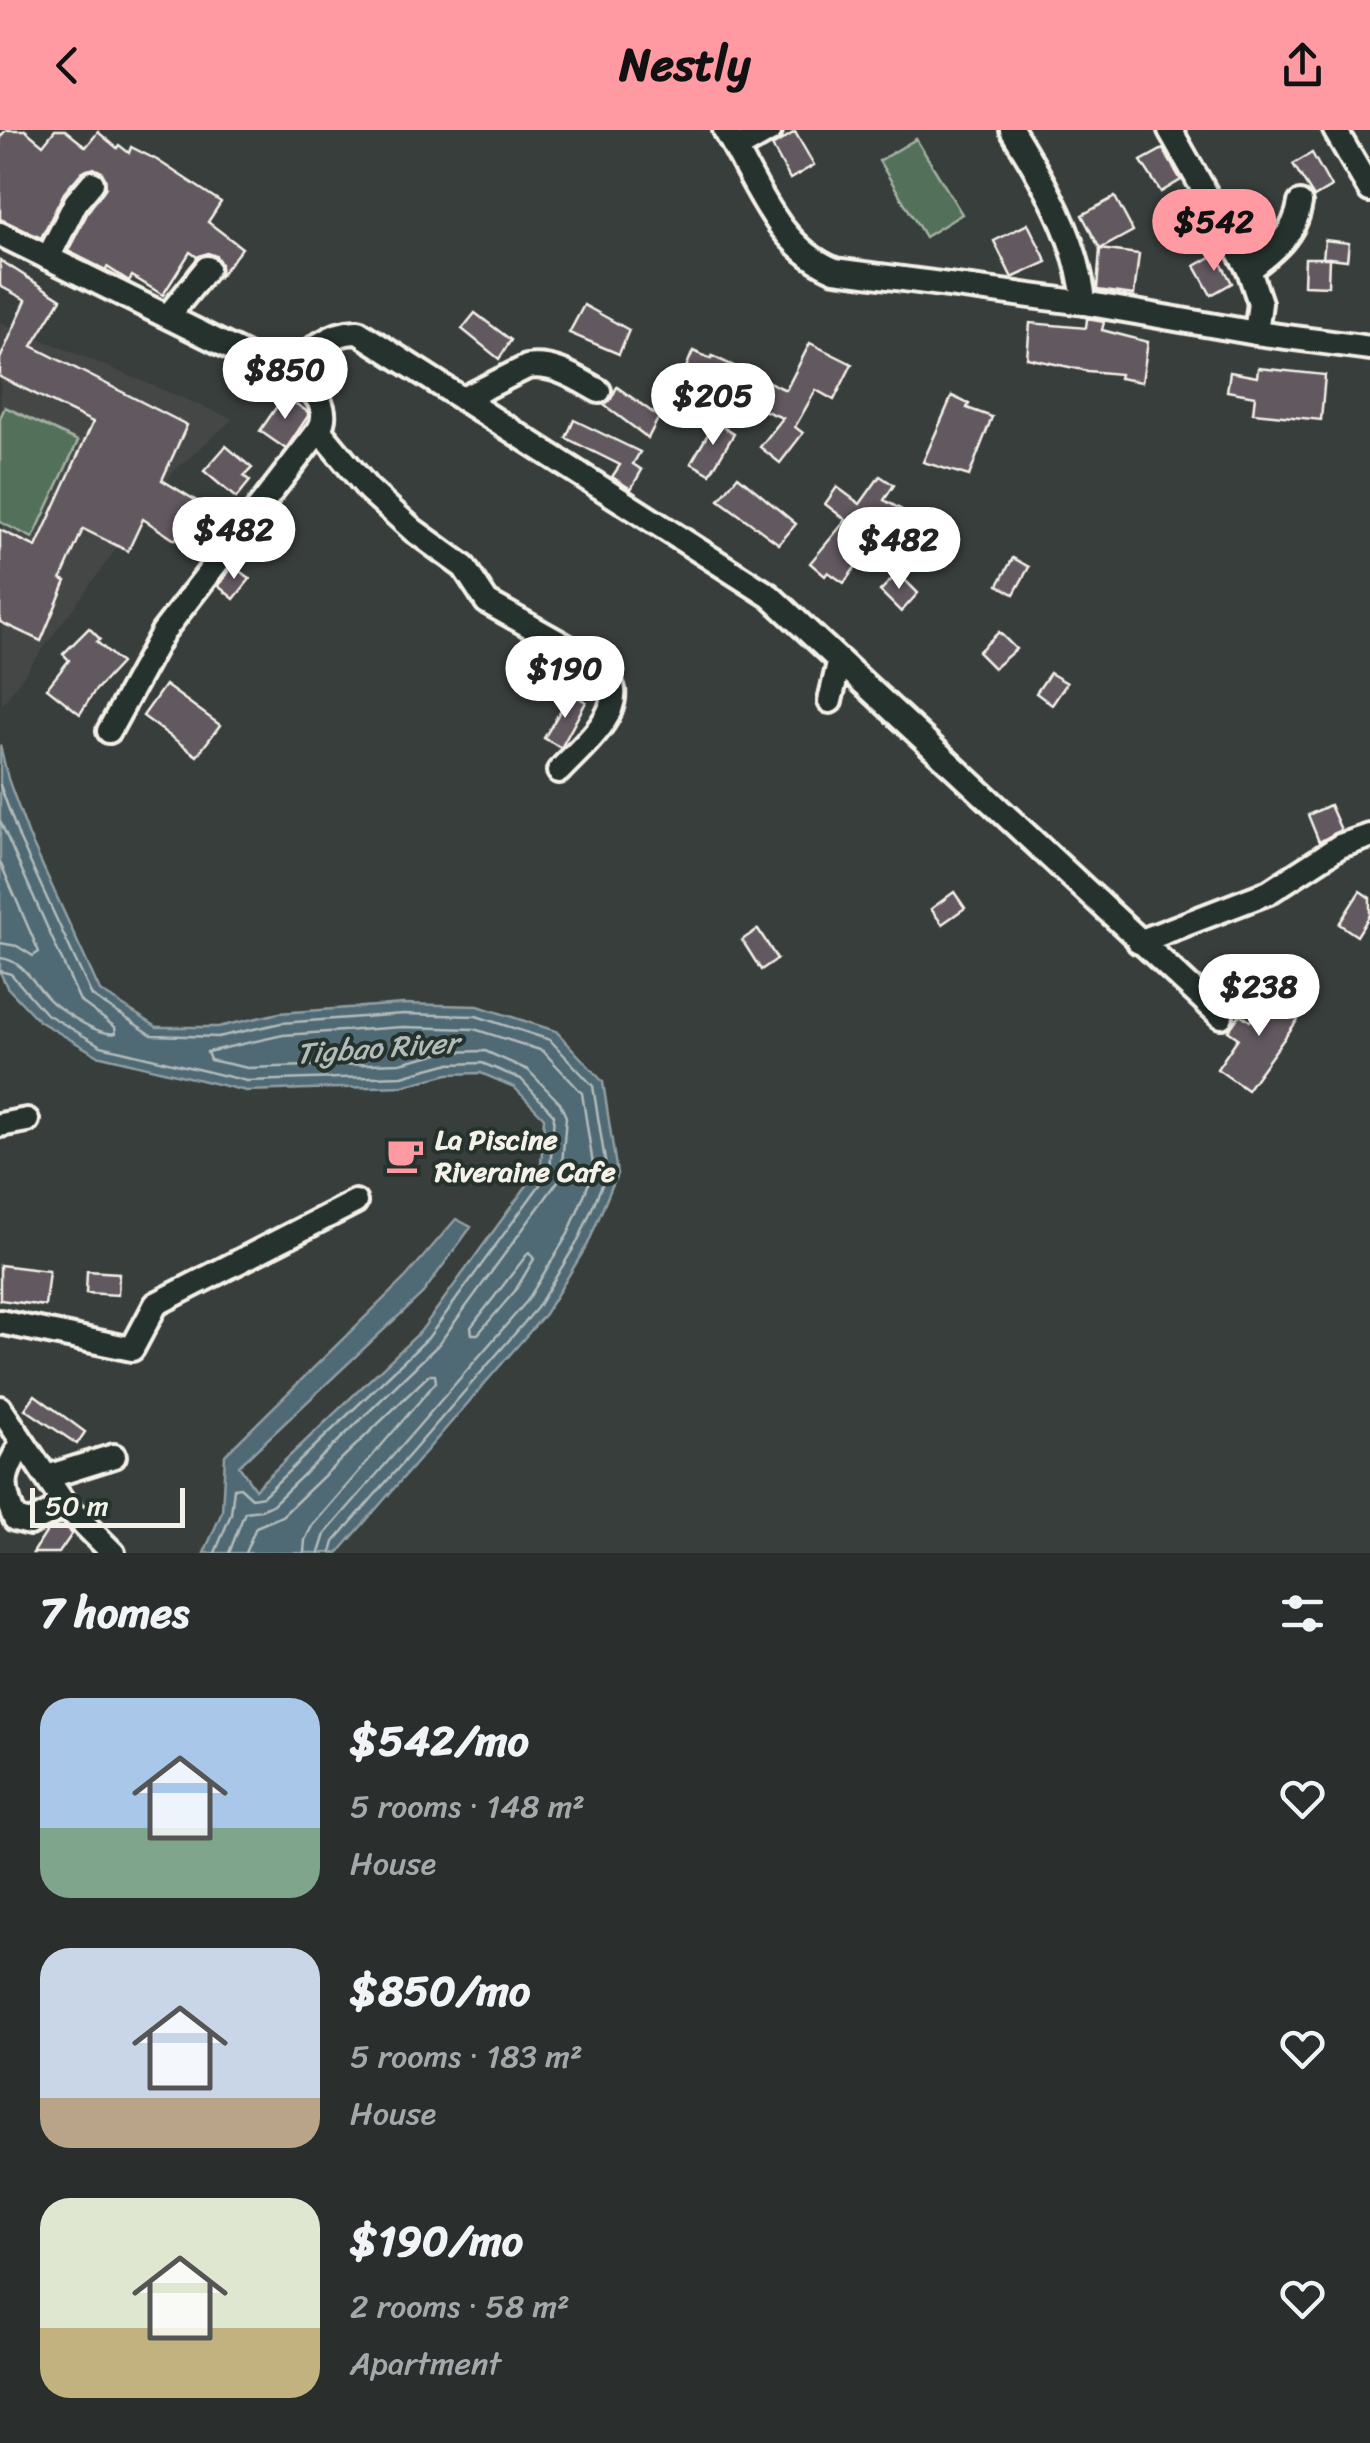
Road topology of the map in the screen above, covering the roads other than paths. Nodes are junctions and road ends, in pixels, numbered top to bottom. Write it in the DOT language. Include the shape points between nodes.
graph roads {
  1 [pos="770,130"];
  2 [pos="1012,130"];
  3 [pos="1170,130"];
  4 [pos="1335,130"];
  5 [pos="731,140"];
  6 [pos="92,183"];
  7 [pos="1370,190"];
  8 [pos="1300,203"];
  9 [pos="0,234"];
  10 [pos="48,258"];
  11 [pos="207,268"];
  12 [pos="1249,270"];
  13 [pos="1084,303"];
  14 [pos="168,316"];
  15 [pos="1256,333"];
  16 [pos="1370,348"];
  17 [pos="285,374"];
  18 [pos="598,391"];
  19 [pos="463,399"];
  20 [pos="318,430"];
  21 [pos="839,664"];
  22 [pos="830,701"];
  23 [pos="109,732"];
  24 [pos="559,771"];
  25 [pos="1370,836"];
  26 [pos="1139,942"];
  27 [pos="1221,1016"];
  28 [pos="26,1120"];
  29 [pos="0,1125"];
  30 [pos="355,1202"];
  31 [pos="0,1322"];
  32 [pos="0,1408"];
  33 [pos="22,1442"];
  34 [pos="114,1456"];
  35 [pos="47,1477"];
  36 [pos="64,1505"];
  37 [pos="2,1511"];
  38 [pos="113,1553"];
  1 -- 5 [label="street"];
  2 -- 13 [label="street" via="1063,222"];
  3 -- 12 [label="street"];
  4 -- 7 [label="street"];
  5 -- 13 [label="street" via="786,236 815,262"];
  6 -- 10 [label="street"];
  8 -- 12 [label="street" via="1297,224"];
  9 -- 10 [label="street"];
  10 -- 14 [label="street"];
  11 -- 14 [label="street"];
  12 -- 15 [label="street" via="1260,303"];
  13 -- 15 [label="street"];
  14 -- 17 [label="street"];
  15 -- 16 [label="street"];
  17 -- 19 [label="street" via="312,349 352,331"];
  17 -- 20 [label="street" via="318,396 324,409"];
  18 -- 19 [label="street" via="537,365"];
  19 -- 21 [label="street" via="770,596"];
  20 -- 23 [label="street" via="162,632"];
  20 -- 24 [label="street" via="368,489 464,567 488,602 606,675 614,694 609,712"];
  21 -- 22 [label="street"];
  21 -- 26 [label="street"];
  25 -- 26 [label="street" via="1340,846 1269,892"];
  26 -- 27 [label="street"];
  28 -- 29 [label="street"];
  30 -- 31 [label="street" via="156,1304 132,1349"];
  32 -- 33 [label="street"];
  33 -- 35 [label="street"];
  33 -- 37 [label="street" via="2,1480"];
  34 -- 35 [label="street"];
  35 -- 36 [label="street"];
  36 -- 37 [label="street" via="30,1523"];
  36 -- 38 [label="street"];
}
